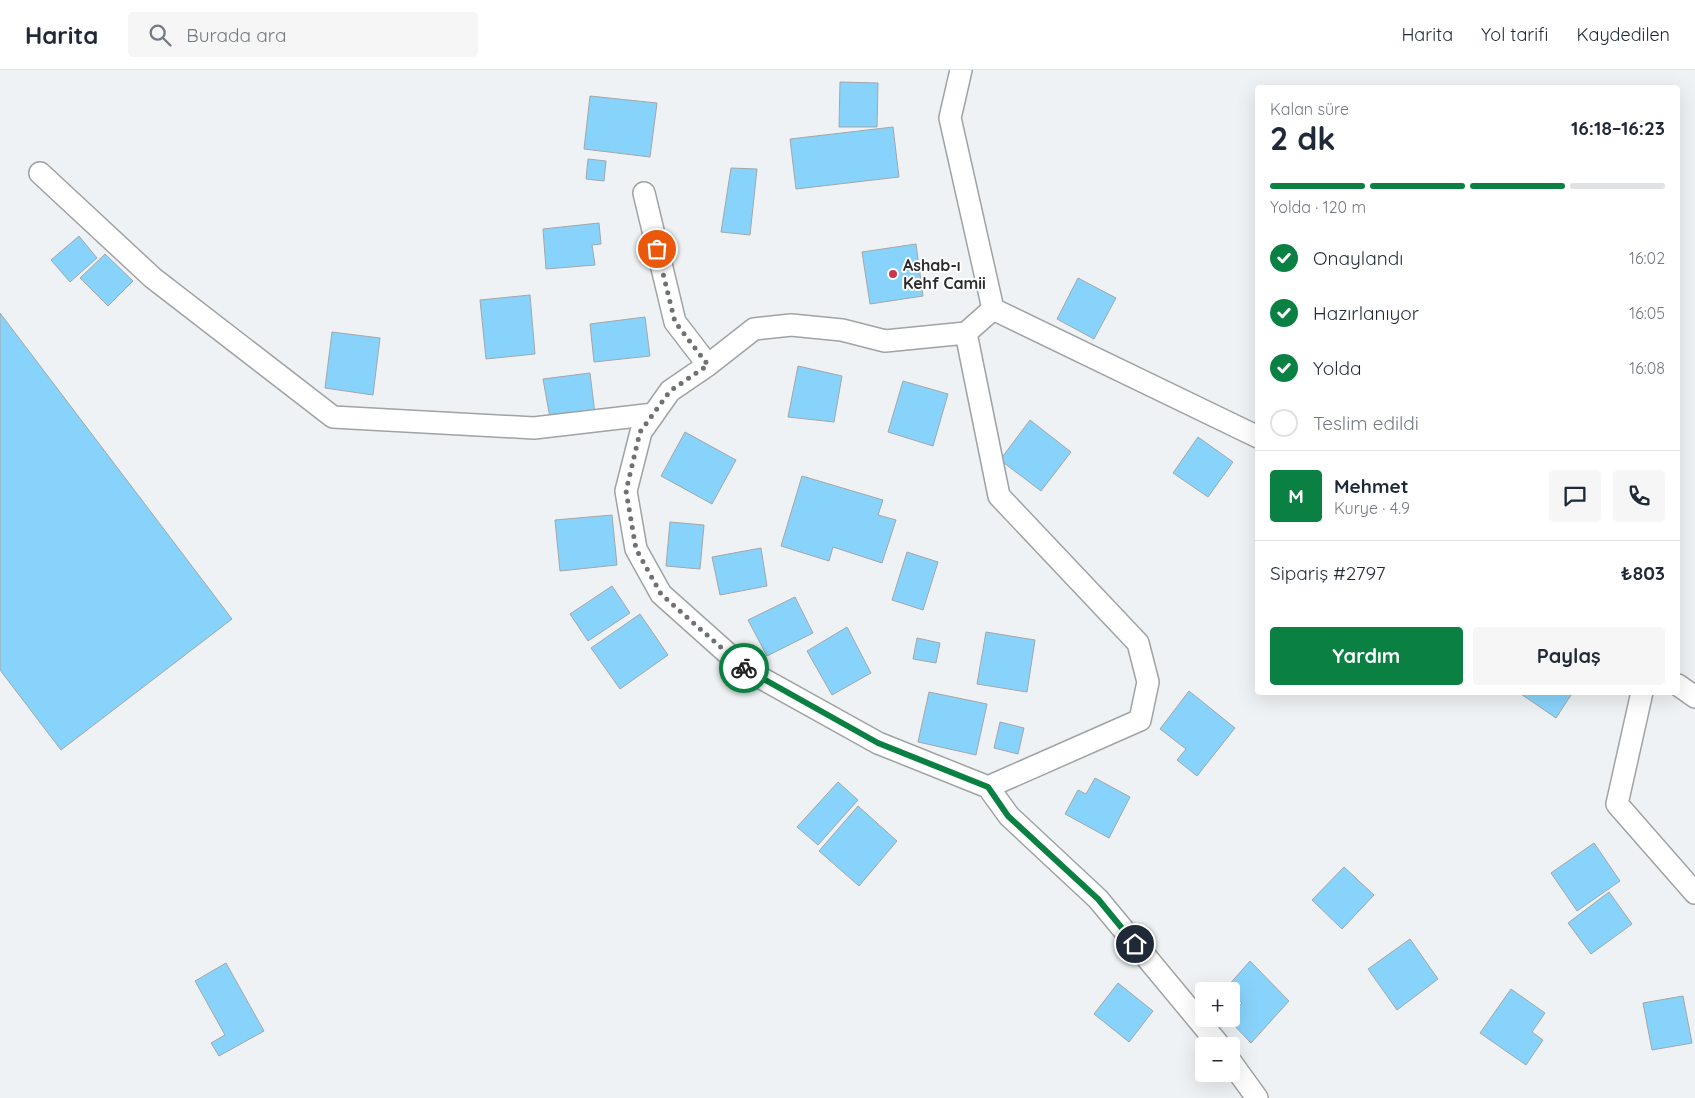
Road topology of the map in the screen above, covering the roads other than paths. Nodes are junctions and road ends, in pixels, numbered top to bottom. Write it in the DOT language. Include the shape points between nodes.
graph roads {
  1 [pos="961,70"];
  2 [pos="40,173"];
  3 [pos="644,193"];
  4 [pos="993,309"];
  5 [pos="966,333"];
  6 [pos="708,365"];
  7 [pos="654,414"];
  8 [pos="1255,436"];
  9 [pos="1680,686"];
  10 [pos="1641,695"];
  11 [pos="1695,697"];
  12 [pos="988,787"];
  13 [pos="1695,893"];
  14 [pos="1213,1037"];
  15 [pos="1240,1074"];
  16 [pos="1257,1098"];
  1 -- 4 [label="street" via="950,118"];
  2 -- 7 [label="street" via="153,278 334,417 534,428"];
  3 -- 6 [label="street" via="675,322"];
  4 -- 5 [label="street"];
  4 -- 8 [label="street"];
  5 -- 6 [label="street" via="885,341 842,330 791,326 754,328"];
  5 -- 12 [label="street" via="999,496 1138,643 1148,682 1140,720"];
  6 -- 7 [label="street" via="670,391"];
  7 -- 12 [label="street" via="640,432 626,491 636,549 661,594 745,669 878,743"];
  9 -- 11 [label="street"];
  10 -- 13 [label="street" via="1617,804"];
  12 -- 14 [label="street" via="1008,816 1098,899"];
  15 -- 16 [label="street"];
}
